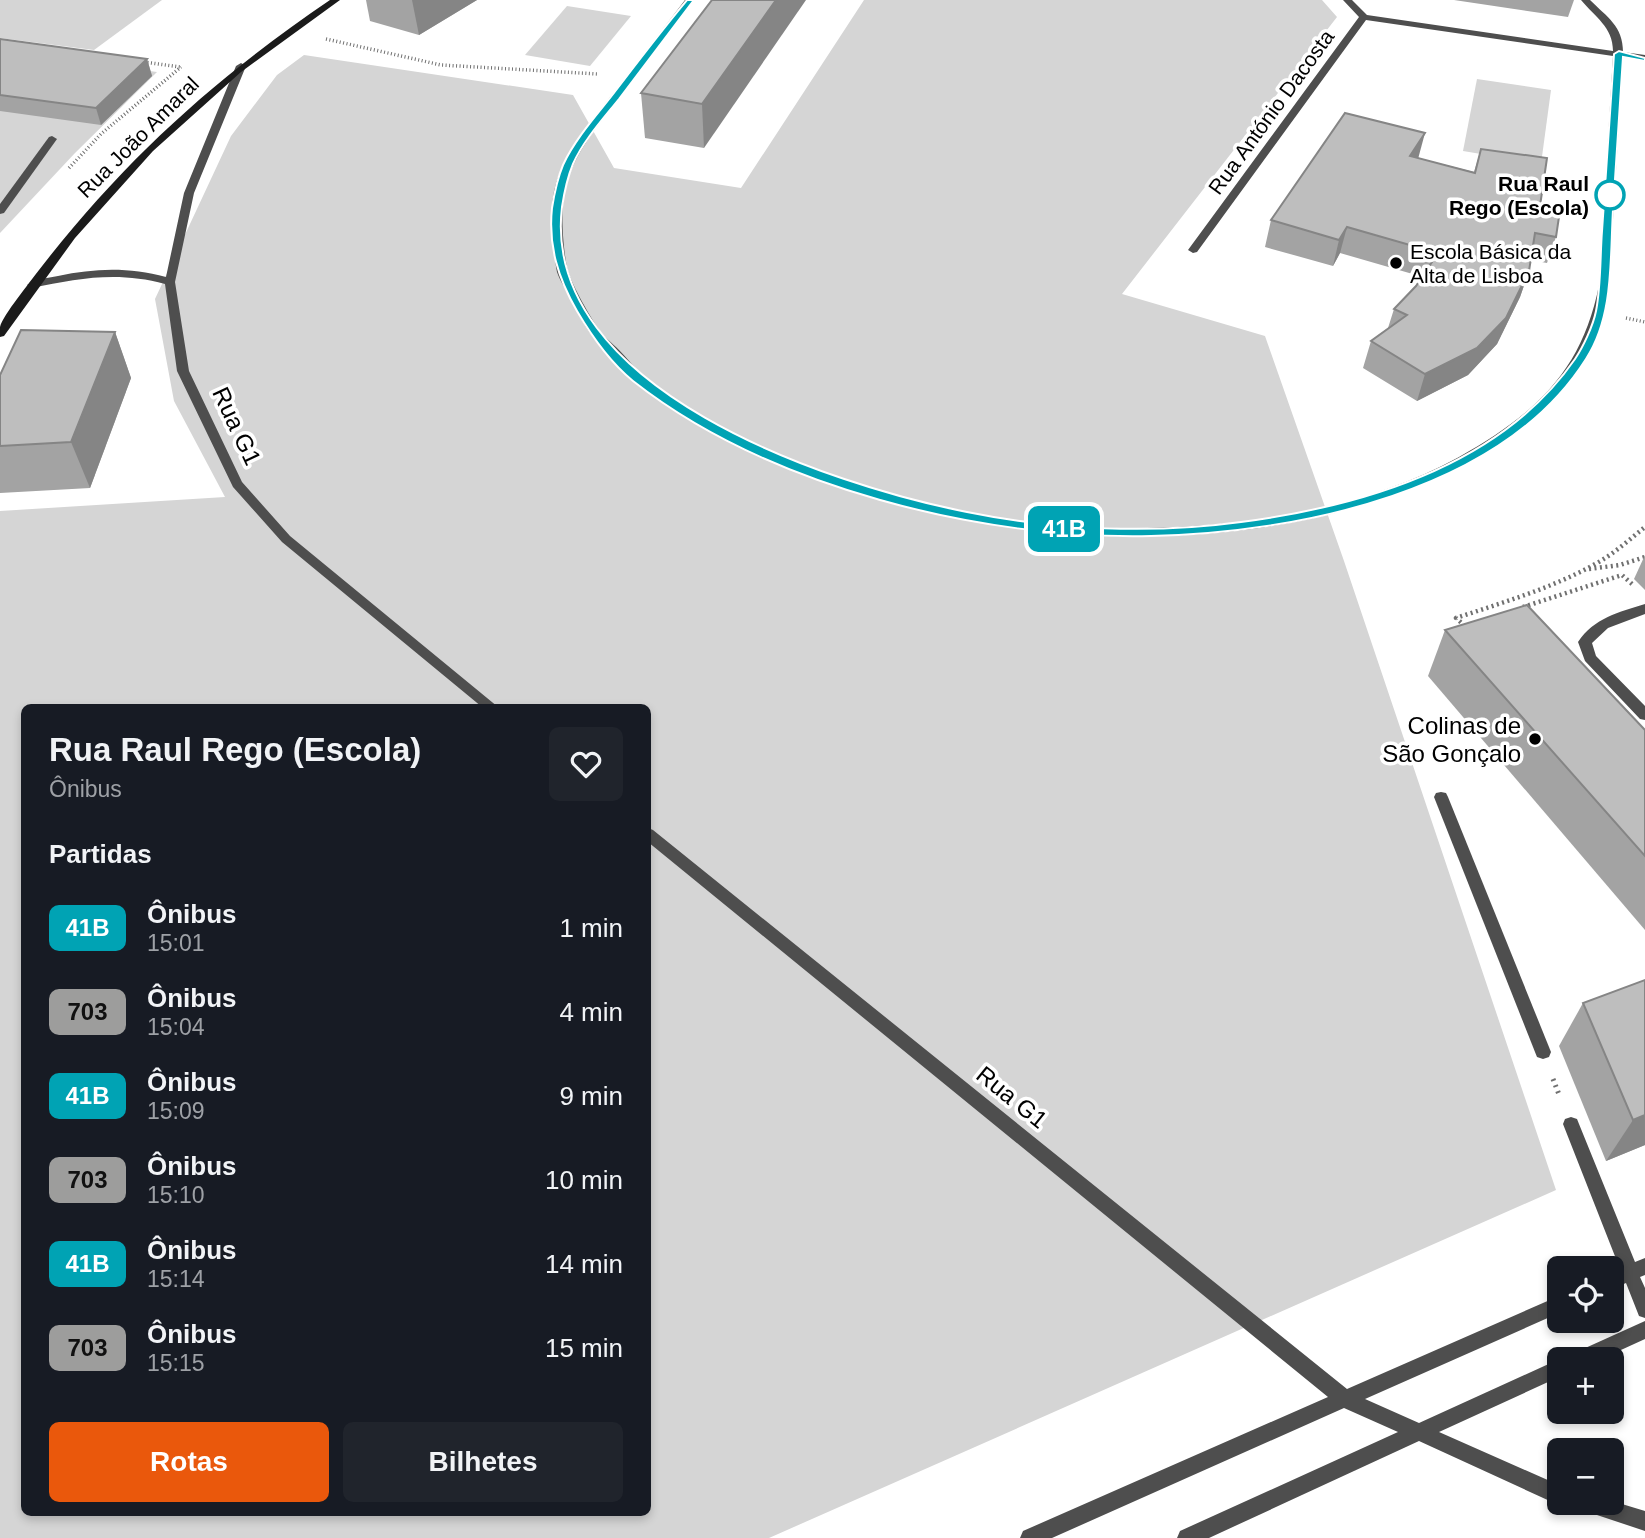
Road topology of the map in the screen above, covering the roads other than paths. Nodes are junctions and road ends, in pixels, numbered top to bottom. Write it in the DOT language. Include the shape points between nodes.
graph roads {
  1 [pos="336,0"];
  2 [pos="690,0"];
  3 [pos="1347,0"];
  4 [pos="1586,0"];
  5 [pos="1364,17"];
  6 [pos="1619,54"];
  7 [pos="1645,58"];
  8 [pos="241,66"];
  9 [pos="52,139"];
  10 [pos="0,211"];
  11 [pos="1193,250"];
  12 [pos="170,282"];
  13 [pos="32,285"];
  14 [pos="0,334"];
  15 [pos="1645,609"];
  16 [pos="487,704"];
  17 [pos="1645,715"];
  18 [pos="1441,797"];
  19 [pos="651,836"];
  20 [pos="1543,1052"];
  21 [pos="1571,1124"];
  22 [pos="1638,1269"];
  23 [pos="1547,1309"];
  24 [pos="1645,1310"];
  25 [pos="1645,1330"];
  26 [pos="1607,1347"];
  27 [pos="1547,1373"];
  28 [pos="1345,1399"];
  29 [pos="1417,1432"];
  30 [pos="1547,1490"];
  31 [pos="1624,1514"];
  32 [pos="1645,1521"];
  33 [pos="1030,1538"];
  34 [pos="1187,1538"];
  1 -- 8 [label="street, Rua João Amaral"];
  2 -- 6 [label="street" via="568,164 557,206 556,246 568,287 594,331 634,376 702,422 784,462 866,491 968,517 1055,528 1149,532 1238,527 1324,512 1395,492 1457,465 1508,433 1549,399 1582,357 1601,313"];
  3 -- 5 [label="street, Rua António Dacosta"];
  4 -- 6 [label="street" via="1614,29"];
  5 -- 6 [label="street"];
  5 -- 11 [label="street, Rua António Dacosta"];
  6 -- 7 [label="street"];
  8 -- 12 [label="street, Rua G1" via="189,193"];
  8 -- 13 [label="street, Rua João Amaral" via="152,144 110,188"];
  9 -- 10 [label="street"];
  12 -- 13 [label="street" via="120,270"];
  12 -- 16 [label="street, Rua G1" via="183,371 237,484 286,539"];
  13 -- 14 [label="street, Rua João Amaral"];
  15 -- 17 [label="street" via="1608,621 1585,642 1590,659"];
  18 -- 20 [label="street"];
  19 -- 28 [label="street, Rua G1"];
  21 -- 22 [label="street"];
  22 -- 24 [label="street"];
  23 -- 28 [label="street"];
  25 -- 26 [label="street"];
  27 -- 29 [label="street"];
  28 -- 29 [label="street, Rua G1"];
  28 -- 33 [label="street"];
  29 -- 30 [label="street, Rua G1"];
  29 -- 34 [label="street"];
  31 -- 32 [label="street"];
}
